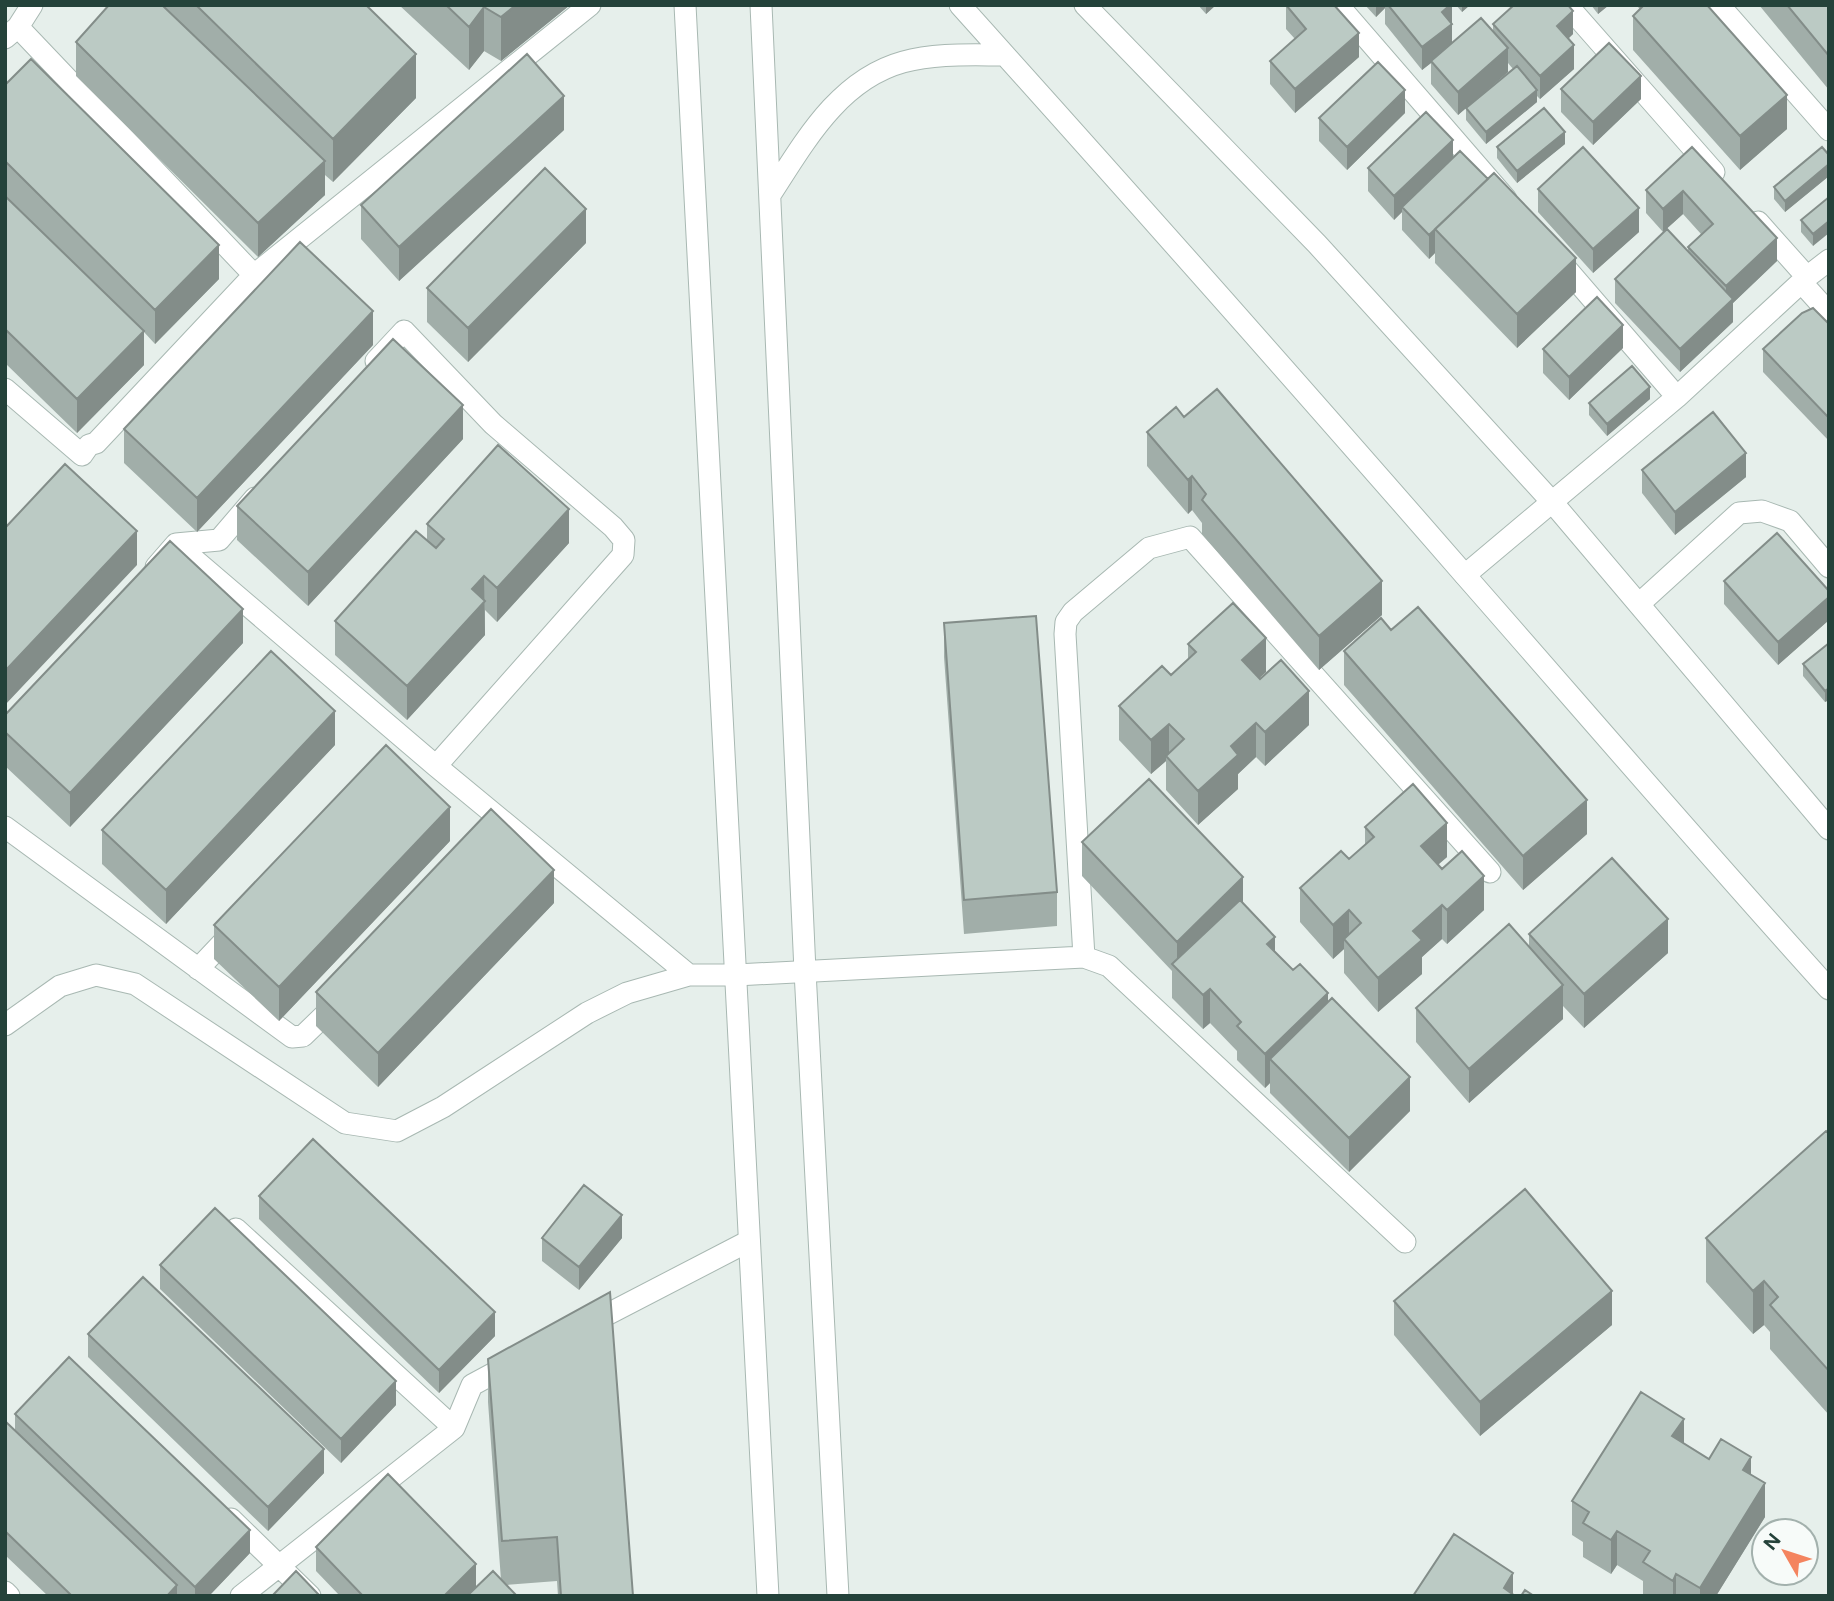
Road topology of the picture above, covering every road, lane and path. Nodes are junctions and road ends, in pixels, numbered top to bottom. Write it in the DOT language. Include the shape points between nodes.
graph roads {
  1 [pos="32,5"];
  2 [pos="590,5"];
  3 [pos="685,5"];
  4 [pos="761,5"];
  5 [pos="960,5"];
  6 [pos="1085,5"];
  7 [pos="1338,5"];
  8 [pos="1567,5"];
  9 [pos="1719,5"];
  10 [pos="12,32"];
  11 [pos="1004,55"];
  12 [pos="1829,130"];
  13 [pos="1724,183"];
  14 [pos="770,195"];
  15 [pos="1742,204"];
  16 [pos="1517,211"];
  17 [pos="1543,242"];
  18 [pos="1829,260"];
  19 [pos="254,275"];
  20 [pos="1804,280"];
  21 [pos="1829,313"];
  22 [pos="360,376"];
  23 [pos="5,389"];
  24 [pos="1677,397"];
  25 [pos="272,479"];
  26 [pos="1553,503"];
  27 [pos="176,544"];
  28 [pos="1829,567"];
  29 [pos="1465,575"];
  30 [pos="140,584"];
  31 [pos="1639,604"];
  32 [pos="415,748"];
  33 [pos="436,766"];
  34 [pos="396,767"];
  35 [pos="507,824"];
  36 [pos="5,827"];
  37 [pos="1829,829"];
  38 [pos="488,844"];
  39 [pos="1490,872"];
  40 [pos="245,921"];
  41 [pos="1084,957"];
  42 [pos="198,969"];
  43 [pos="805,971"];
  44 [pos="689,975"];
  45 [pos="736,975"];
  46 [pos="1829,989"];
  47 [pos="348,991"];
  48 [pos="5,1025"];
  49 [pos="232,1225"];
  50 [pos="750,1241"];
  51 [pos="1405,1242"];
  52 [pos="568,1335"];
  53 [pos="532,1354"];
  54 [pos="454,1428"];
  55 [pos="211,1501"];
  56 [pos="280,1566"];
  57 [pos="5,1592"];
  58 [pos="9,1596"];
  59 [pos="241,1596"];
  60 [pos="310,1596"];
  61 [pos="768,1596"];
  62 [pos="838,1596"];
  1 -- 10 [label="street"];
  2 -- 19 [label="street"];
  3 -- 45 [label="street"];
  4 -- 14 [label="street"];
  5 -- 11 [label="street"];
  6 -- 26 [label="street" via="1317,244"];
  7 -- 16 [label="street"];
  8 -- 13 [label="street"];
  9 -- 12 [label="street"];
  10 -- 19 [label="street"];
  11 -- 14 [label="street" via="902,62 864,80 834,104"];
  11 -- 29 [label="street"];
  14 -- 43 [label="street"];
  15 -- 20 [label="street"];
  17 -- 24 [label="street"];
  18 -- 20 [label="street"];
  19 -- 23 [label="street" via="82,455"];
  20 -- 21 [label="street"];
  20 -- 24 [label="street"];
  22 -- 33 [label="street" via="404,331 493,424 624,540 624,555"];
  24 -- 26 [label="street"];
  25 -- 27 [label="street" via="219,540"];
  26 -- 29 [label="street"];
  26 -- 31 [label="street"];
  27 -- 30 [label="street"];
  27 -- 32 [label="street"];
  28 -- 31 [label="street" via="1790,521 1762,511 1739,513"];
  29 -- 46 [label="street"];
  31 -- 37 [label="street"];
  32 -- 33 [label="street"];
  32 -- 34 [label="street"];
  33 -- 35 [label="street"];
  35 -- 38 [label="street"];
  35 -- 44 [label="street"];
  36 -- 42 [label="street"];
  39 -- 41 [label="street" via="1190,537 1149,548 1066,622"];
  40 -- 42 [label="street"];
  41 -- 43 [label="street"];
  41 -- 51 [label="street" via="1109,966"];
  42 -- 47 [label="street" via="292,1037 303,1036"];
  43 -- 45 [label="street"];
  43 -- 62 [label="street"];
  44 -- 45 [label="street"];
  44 -- 48 [label="street" via="626,993 587,1013 443,1107 397,1131 345,1123 135,984 96,975 60,986"];
  45 -- 50 [label="street"];
  49 -- 54 [label="street"];
  50 -- 52 [label="street"];
  50 -- 61 [label="street"];
  53 -- 54 [label="street" via="472,1385"];
  54 -- 56 [label="street"];
  55 -- 56 [label="street"];
  56 -- 59 [label="street"];
  56 -- 60 [label="street"];
  57 -- 58 [label="street"];
}
